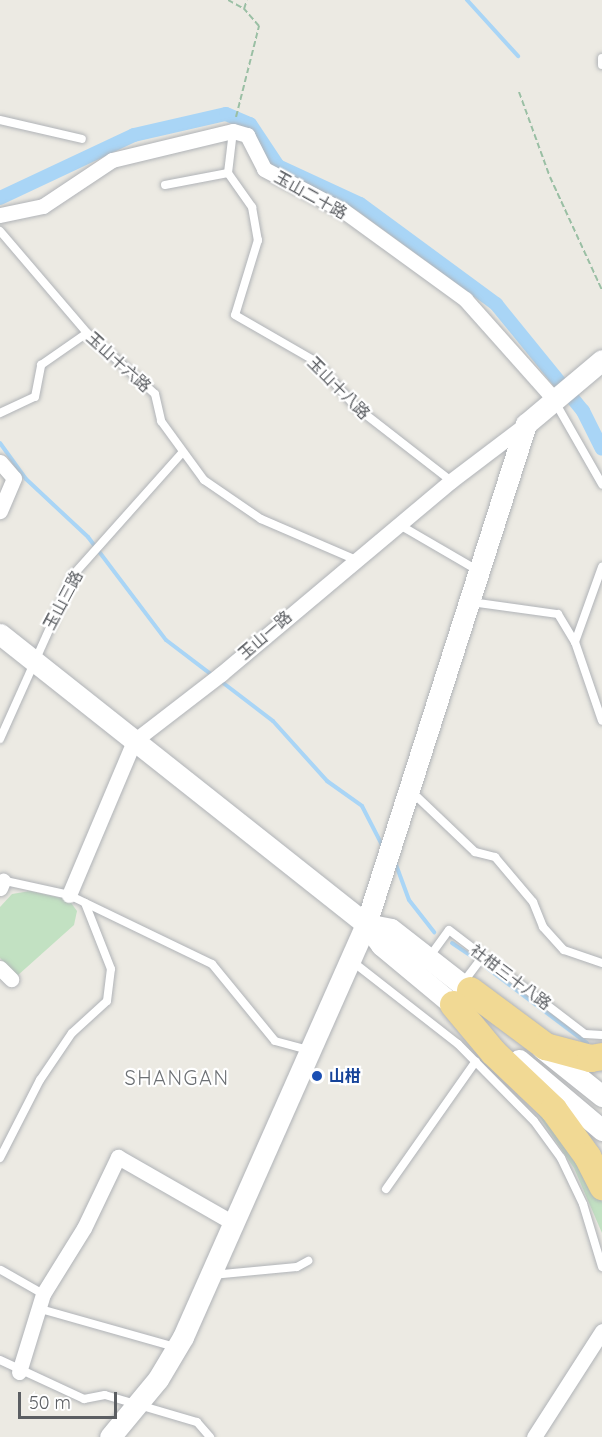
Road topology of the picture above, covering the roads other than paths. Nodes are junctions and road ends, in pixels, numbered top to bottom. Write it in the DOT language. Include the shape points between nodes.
graph roads {
  1 [pos="602,58"];
  2 [pos="602,65"];
  3 [pos="0,120"];
  4 [pos="233,131"];
  5 [pos="82,139"];
  6 [pos="228,173"];
  7 [pos="165,185"];
  8 [pos="0,215"];
  9 [pos="0,231"];
  10 [pos="87,333"];
  11 [pos="602,360"];
  12 [pos="555,400"];
  13 [pos="0,413"];
  14 [pos="526,424"];
  15 [pos="181,454"];
  16 [pos="0,462"];
  17 [pos="451,481"];
  18 [pos="602,484"];
  19 [pos="0,511"];
  20 [pos="398,524"];
  21 [pos="356,560"];
  22 [pos="602,567"];
  23 [pos="480,572"];
  24 [pos="471,602"];
  25 [pos="0,634"];
  26 [pos="575,642"];
  27 [pos="32,660"];
  28 [pos="602,721"];
  29 [pos="0,739"];
  30 [pos="134,741"];
  31 [pos="411,791"];
  32 [pos="1,883"];
  33 [pos="381,883"];
  34 [pos="69,895"];
  35 [pos="85,903"];
  36 [pos="366,924"];
  37 [pos="483,956"];
  38 [pos="429,957"];
  39 [pos="602,963"];
  40 [pos="349,965"];
  41 [pos="421,979"];
  42 [pos="462,993"];
  43 [pos="602,1035"];
  44 [pos="308,1050"];
  45 [pos="602,1056"];
  46 [pos="476,1061"];
  47 [pos="602,1096"];
  48 [pos="602,1130"];
  49 [pos="0,1158"];
  50 [pos="602,1186"];
  51 [pos="386,1189"];
  52 [pos="235,1224"];
  53 [pos="308,1261"];
  54 [pos="602,1267"];
  55 [pos="1,1270"];
  56 [pos="212,1275"];
  57 [pos="40,1301"];
  58 [pos="602,1331"];
  59 [pos="177,1348"];
  60 [pos="0,1360"];
  61 [pos="19,1372"];
  62 [pos="136,1405"];
  63 [pos="110,1437"];
  64 [pos="210,1437"];
  65 [pos="534,1437"];
  1 -- 2 [label="lane"];
  3 -- 5 [label="lane"];
  4 -- 6 [label="lane"];
  4 -- 8 [label="street" via="112,160 42,206"];
  4 -- 12 [label="street, 玉山二十路" via="247,135 264,169 344,211 465,299"];
  6 -- 7 [label="lane"];
  6 -- 17 [label="lane, 玉山十八路" via="252,207 258,240 235,315 315,361 362,413"];
  9 -- 10 [label="lane, 玉山十六路"];
  10 -- 13 [label="lane" via="41,365 35,397"];
  10 -- 15 [label="lane, 玉山十六路" via="155,394 161,421"];
  11 -- 12 [label="main road"];
  12 -- 14 [label="main road"];
  12 -- 18 [label="lane"];
  14 -- 17 [label="street, 玉山一路"];
  14 -- 23 [label="main road"];
  15 -- 21 [label="lane, 玉山十六路" via="204,480 254,514"];
  15 -- 27 [label="lane, 玉山三路" via="74,574"];
  16 -- 19 [label="street" via="14,478"];
  17 -- 20 [label="street, 玉山一路"];
  20 -- 21 [label="street, 玉山一路"];
  20 -- 23 [label="lane"];
  21 -- 30 [label="street, 玉山一路"];
  22 -- 26 [label="lane"];
  23 -- 24 [label="main road"];
  24 -- 26 [label="lane" via="558,614"];
  24 -- 31 [label="main road"];
  25 -- 27 [label="main road"];
  26 -- 28 [label="lane"];
  27 -- 29 [label="lane, 玉山三路"];
  27 -- 30 [label="main road"];
  30 -- 34 [label="street, 玉山一路"];
  30 -- 36 [label="main road"];
  31 -- 33 [label="main road"];
  31 -- 39 [label="lane" via="475,852 495,857 533,902 543,927 564,950"];
  32 -- 34 [label="lane"];
  33 -- 36 [label="main road"];
  33 -- 38 [label="main road" via="382,905"];
  34 -- 35 [label="lane"];
  35 -- 44 [label="lane" via="212,964 275,1041"];
  35 -- 49 [label="lane" via="111,969 107,1000 72,1034 46,1071"];
  36 -- 38 [label="main road" via="392,929"];
  36 -- 40 [label="main road"];
  36 -- 41 [label="main road" via="381,945"];
  37 -- 38 [label="lane, 社柑三十八路" via="449,930"];
  37 -- 42 [label="lane"];
  37 -- 43 [label="lane, 社柑三十八路" via="585,1035"];
  38 -- 42 [label="main road"];
  40 -- 41 [label="main road" via="373,955"];
  40 -- 44 [label="main road"];
  40 -- 46 [label="lane"];
  41 -- 42 [label="main road"];
  42 -- 45 [label="highway" via="545,1046 590,1058"];
  42 -- 47 [label="main road"];
  42 -- 48 [label="main road"];
  42 -- 50 [label="highway" via="493,1052 553,1109 587,1156"];
  44 -- 52 [label="main road"];
  46 -- 51 [label="lane"];
  46 -- 54 [label="lane" via="534,1120 561,1158 583,1204"];
  52 -- 56 [label="main road"];
  52 -- 57 [label="street" via="118,1157 84,1228"];
  53 -- 56 [label="lane" via="297,1266"];
  55 -- 57 [label="lane"];
  56 -- 59 [label="main road"];
  57 -- 59 [label="lane"];
  57 -- 61 [label="street"];
  58 -- 65 [label="street"];
  59 -- 62 [label="main road"];
  60 -- 61 [label="lane"];
  61 -- 62 [label="lane" via="84,1399 105,1395"];
  62 -- 63 [label="main road"];
  62 -- 64 [label="lane" via="197,1422"];
}
